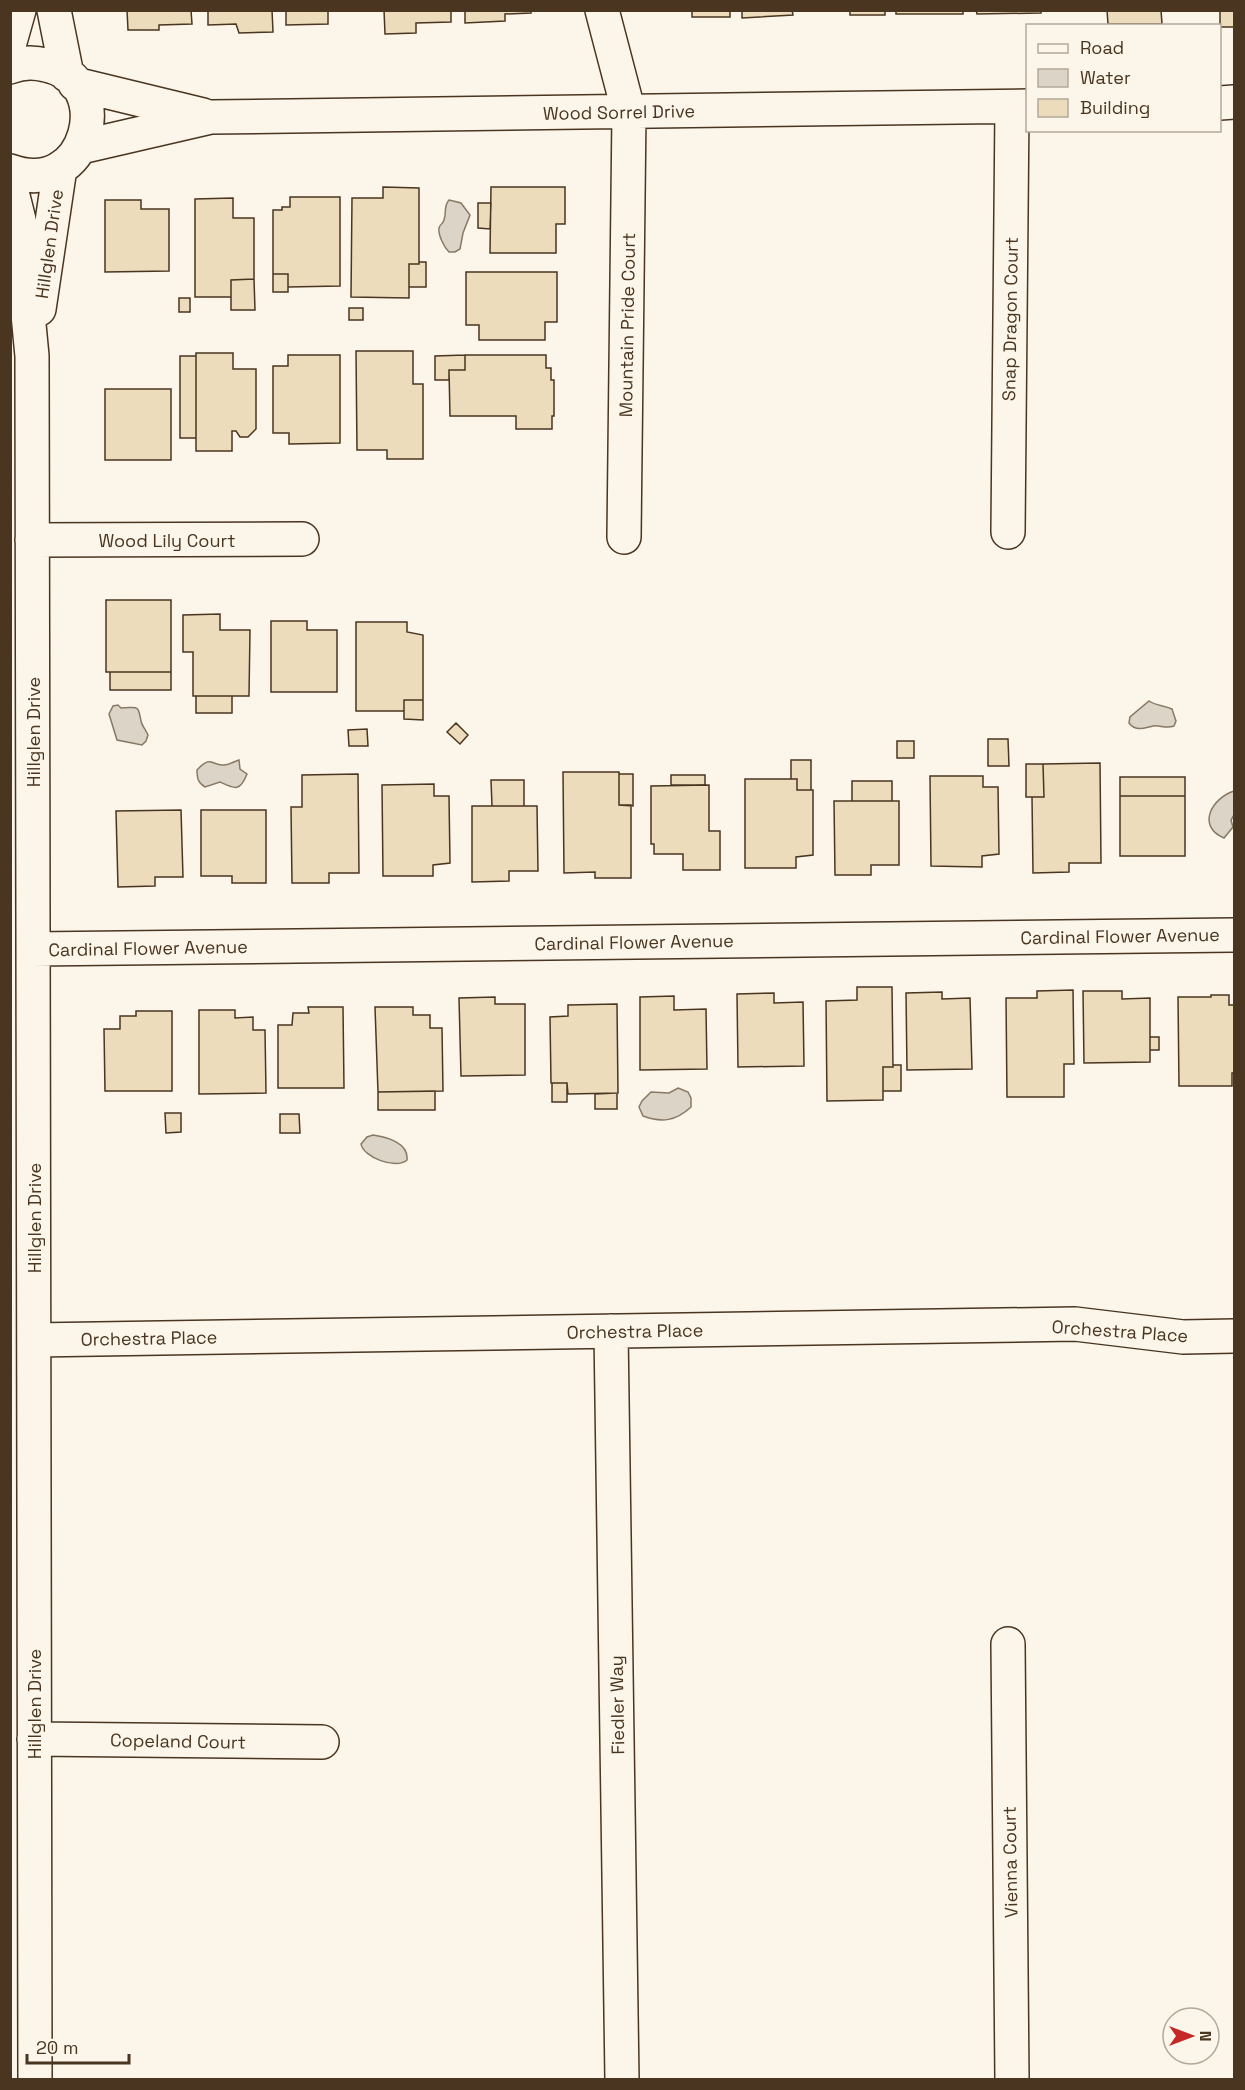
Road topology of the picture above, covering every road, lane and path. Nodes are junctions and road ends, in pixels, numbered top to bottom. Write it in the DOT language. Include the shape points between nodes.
graph roads {
  1 [pos="19,10"];
  2 [pos="54,10"];
  3 [pos="602,10"];
  4 [pos="10,42"];
  5 [pos="10,67"];
  6 [pos="71,79"];
  7 [pos="1020,106"];
  8 [pos="629,112"];
  9 [pos="211,117"];
  10 [pos="71,158"];
  11 [pos="10,171"];
  12 [pos="10,184"];
  13 [pos="32,356"];
  14 [pos="1008,532"];
  15 [pos="624,537"];
  16 [pos="302,539"];
  17 [pos="32,540"];
  18 [pos="22,745"];
  19 [pos="1234,935"];
  20 [pos="33,950"];
  21 [pos="22,1149"];
  22 [pos="611,1331"];
  23 [pos="1234,1336"];
  24 [pos="34,1340"];
  25 [pos="1008,1644"];
  26 [pos="34,1739"];
  27 [pos="322,1742"];
  28 [pos="23,1960"];
  29 [pos="35,2079"];
  30 [pos="622,2079"];
  31 [pos="1012,2079"];
  1 -- 4 [label="street"];
  2 -- 6 [label="street, Hillglen Drive"];
  3 -- 8 [label="street, Mountain Pride Court"];
  5 -- 6 [label="street" via="35,63 52,66"];
  6 -- 9 [label="street, Wood Sorrel Drive"];
  6 -- 10 [label="street, Hillglen Drive" via="84,98 88,114 87,131"];
  7 -- 8 [label="street, Wood Sorrel Drive"];
  7 -- 14 [label="street, Snap Dragon Court"];
  8 -- 9 [label="street, Wood Sorrel Drive"];
  8 -- 15 [label="street, Mountain Pride Court"];
  9 -- 10 [label="street, Wood Sorrel Drive"];
  10 -- 11 [label="street, Hillglen Drive" via="42,175"];
  10 -- 13 [label="street, Hillglen Drive"];
  12 -- 13 [label="street, Hillglen Drive" via="18,220"];
  13 -- 17 [label="street, Hillglen Drive"];
  16 -- 17 [label="street, Wood Lily Court"];
  17 -- 18 [label="street, Hillglen Drive"];
  18 -- 20 [label="street, Hillglen Drive"];
  19 -- 20 [label="street, Cardinal Flower Avenue"];
  20 -- 21 [label="street, Hillglen Drive"];
  21 -- 24 [label="street, Hillglen Drive"];
  22 -- 23 [label="street, Orchestra Place" via="1074,1324 1183,1337"];
  22 -- 24 [label="street, Orchestra Place"];
  22 -- 30 [label="street, Fiedler Way"];
  24 -- 26 [label="street, Hillglen Drive"];
  25 -- 31 [label="street, Vienna Court"];
  26 -- 27 [label="street, Copeland Court"];
  26 -- 28 [label="street, Hillglen Drive"];
  28 -- 29 [label="street, Hillglen Drive"];
}
